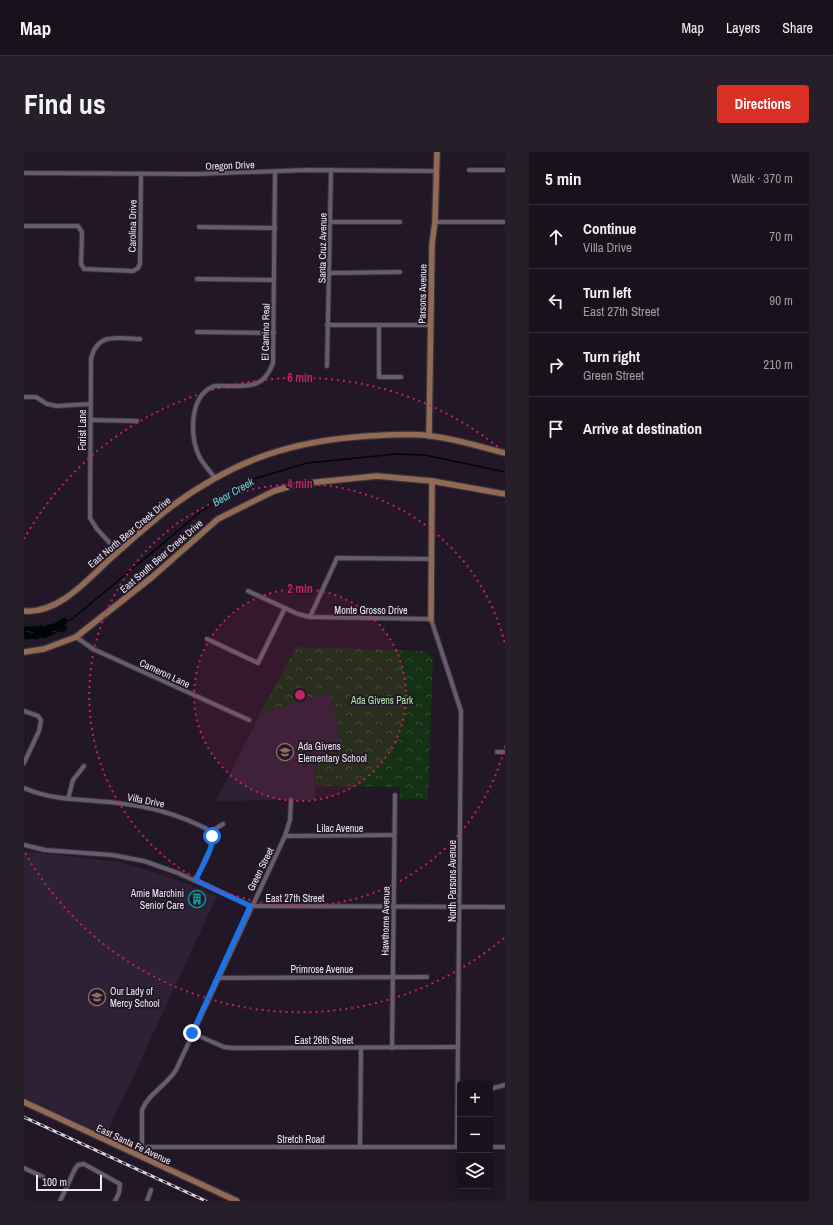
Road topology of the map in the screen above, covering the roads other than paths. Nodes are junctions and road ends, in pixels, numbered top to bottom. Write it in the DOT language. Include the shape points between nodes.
graph roads {
  1 [pos="437,152"];
  2 [pos="331,170"];
  3 [pos="469,170"];
  4 [pos="505,170"];
  5 [pos="436,171"];
  6 [pos="275,172"];
  7 [pos="24,173"];
  8 [pos="141,174"];
  9 [pos="330,222"];
  10 [pos="400,222"];
  11 [pos="435,222"];
  12 [pos="505,222"];
  13 [pos="24,226"];
  14 [pos="199,227"];
  15 [pos="275,228"];
  16 [pos="400,272"];
  17 [pos="330,273"];
  18 [pos="198,279"];
  19 [pos="274,280"];
  20 [pos="328,325"];
  21 [pos="379,325"];
  22 [pos="431,325"];
  23 [pos="197,332"];
  24 [pos="274,333"];
  25 [pos="140,339"];
  26 [pos="327,366"];
  27 [pos="401,377"];
  28 [pos="24,397"];
  29 [pos="90,404"];
  30 [pos="91,420"];
  31 [pos="138,421"];
  32 [pos="430,436"];
  33 [pos="505,453"];
  34 [pos="216,478"];
  35 [pos="432,481"];
  36 [pos="505,494"];
  37 [pos="118,552"];
  38 [pos="432,559"];
  39 [pos="248,590"];
  40 [pos="285,608"];
  41 [pos="24,611"];
  42 [pos="310,617"];
  43 [pos="432,618"];
  44 [pos="76,637"];
  45 [pos="207,639"];
  46 [pos="24,652"];
  47 [pos="24,711"];
  48 [pos="249,720"];
  49 [pos="497,752"];
  50 [pos="505,752"];
  51 [pos="24,763"];
  52 [pos="84,766"];
  53 [pos="24,788"];
  54 [pos="395,796"];
  55 [pos="68,799"];
  56 [pos="291,800"];
  57 [pos="223,824"];
  58 [pos="210,832"];
  59 [pos="394,835"];
  60 [pos="285,836"];
  61 [pos="24,845"];
  62 [pos="196,880"];
  63 [pos="250,906"];
  64 [pos="393,907"];
  65 [pos="460,907"];
  66 [pos="505,907"];
  67 [pos="392,977"];
  68 [pos="427,977"];
  69 [pos="218,978"];
  70 [pos="192,1033"];
  71 [pos="458,1047"];
  72 [pos="361,1048"];
  73 [pos="392,1048"];
  74 [pos="459,1081"];
  75 [pos="505,1086"];
  76 [pos="493,1088"];
  77 [pos="24,1102"];
  78 [pos="360,1147"];
  79 [pos="457,1147"];
  80 [pos="493,1147"];
  81 [pos="505,1147"];
  82 [pos="142,1149"];
  83 [pos="138,1155"];
  84 [pos="24,1168"];
  85 [pos="43,1176"];
  86 [pos="151,1190"];
  87 [pos="60,1201"];
  88 [pos="115,1201"];
  89 [pos="147,1201"];
  90 [pos="237,1201"];
  1 -- 5 [label="street, Parsons Avenue"];
  2 -- 5 [label="street, Oregon Drive"];
  2 -- 6 [label="street, Oregon Drive"];
  2 -- 9 [label="street, Santa Cruz Avenue"];
  3 -- 4 [label="street"];
  5 -- 11 [label="street, Parsons Avenue"];
  6 -- 8 [label="street, Oregon Drive"];
  6 -- 15 [label="street, El Camino Real"];
  7 -- 8 [label="street, Oregon Drive"];
  8 -- 13 [label="street, Carolina Drive" via="140,264 133,271 84,269 82,232 78,226"];
  9 -- 10 [label="street"];
  9 -- 17 [label="street, Santa Cruz Avenue"];
  11 -- 12 [label="street"];
  11 -- 22 [label="street, Parsons Avenue" via="432,244"];
  14 -- 15 [label="street"];
  15 -- 19 [label="street, El Camino Real"];
  16 -- 17 [label="street"];
  17 -- 20 [label="street, Santa Cruz Avenue"];
  18 -- 19 [label="street"];
  19 -- 24 [label="street, El Camino Real"];
  20 -- 21 [label="street"];
  20 -- 26 [label="street, Santa Cruz Avenue"];
  21 -- 22 [label="street"];
  21 -- 27 [label="street" via="379,377"];
  22 -- 32 [label="street, Parsons Avenue"];
  23 -- 24 [label="street"];
  24 -- 34 [label="street, El Camino Real" via="273,363 265,378 251,386 213,386 198,399 194,407 194,431 198,452"];
  25 -- 29 [label="street, Forist Lane" via="112,338 97,344 91,359"];
  28 -- 29 [label="street" via="36,397 47,404 57,406"];
  29 -- 30 [label="street, Forist Lane"];
  30 -- 31 [label="street"];
  30 -- 37 [label="street, Forist Lane" via="90,518 96,530"];
  32 -- 33 [label="street, East North Bear Creek Drive"];
  32 -- 34 [label="street, East North Bear Creek Drive" via="361,436 304,443 252,460"];
  34 -- 37 [label="street, East North Bear Creek Drive" via="172,507"];
  35 -- 36 [label="street, East South Bear Creek Drive"];
  35 -- 38 [label="street"];
  35 -- 44 [label="street, East South Bear Creek Drive" via="377,476 298,484 260,496 218,519 199,533 152,578"];
  37 -- 41 [label="street, East North Bear Creek Drive" via="64,598 42,609"];
  38 -- 42 [label="street" via="337,558"];
  38 -- 43 [label="street"];
  39 -- 40 [label="street, Monte Grosso Drive"];
  40 -- 42 [label="street, Monte Grosso Drive"];
  40 -- 45 [label="street" via="258,663"];
  42 -- 43 [label="street, Monte Grosso Drive"];
  43 -- 65 [label="street, North Parsons Avenue" via="461,711"];
  44 -- 46 [label="street, East South Bear Creek Drive" via="44,649"];
  44 -- 48 [label="street, Cameron Lane" via="93,649"];
  47 -- 51 [label="street" via="38,716 41,720 40,731"];
  49 -- 50 [label="street"];
  52 -- 55 [label="street" via="73,780"];
  53 -- 55 [label="street, Villa Drive" via="41,795"];
  54 -- 59 [label="street, Hawthorne Avenue"];
  55 -- 58 [label="street, Villa Drive" via="144,806 189,820"];
  56 -- 60 [label="street, Green Street" via="290,820"];
  57 -- 58 [label="street"];
  58 -- 62 [label="street" via="211,847"];
  59 -- 60 [label="street, Lilac Avenue"];
  59 -- 64 [label="street, Hawthorne Avenue"];
  60 -- 63 [label="street, Green Street"];
  61 -- 62 [label="street, East 27th Street" via="45,850 128,857 158,865"];
  62 -- 63 [label="street, East 27th Street"];
  63 -- 64 [label="street, East 27th Street"];
  63 -- 69 [label="street, Green Street"];
  64 -- 65 [label="street, East 27th Street"];
  64 -- 67 [label="street, Hawthorne Avenue"];
  65 -- 66 [label="street, East 27th Street"];
  65 -- 71 [label="street, North Parsons Avenue"];
  67 -- 68 [label="street, Primrose Avenue"];
  67 -- 69 [label="street, Primrose Avenue"];
  67 -- 73 [label="street, Hawthorne Avenue"];
  69 -- 70 [label="street, Green Street"];
  70 -- 72 [label="street, East 26th Street" via="232,1048"];
  70 -- 82 [label="street, Green Street" via="172,1076 144,1105"];
  71 -- 73 [label="street, East 26th Street"];
  71 -- 74 [label="street, North Parsons Avenue"];
  72 -- 73 [label="street, East 26th Street"];
  72 -- 78 [label="street"];
  75 -- 76 [label="street"];
  77 -- 83 [label="street, East Santa Fe Avenue"];
  78 -- 79 [label="street, Stretch Road"];
  78 -- 82 [label="street, Stretch Road"];
  80 -- 81 [label="street"];
  82 -- 83 [label="street"];
  83 -- 90 [label="street, East Santa Fe Avenue"];
  84 -- 85 [label="street"];
  86 -- 89 [label="street"];
  87 -- 88 [label="street" via="75,1169 78,1165 84,1164 120,1184"];
}
